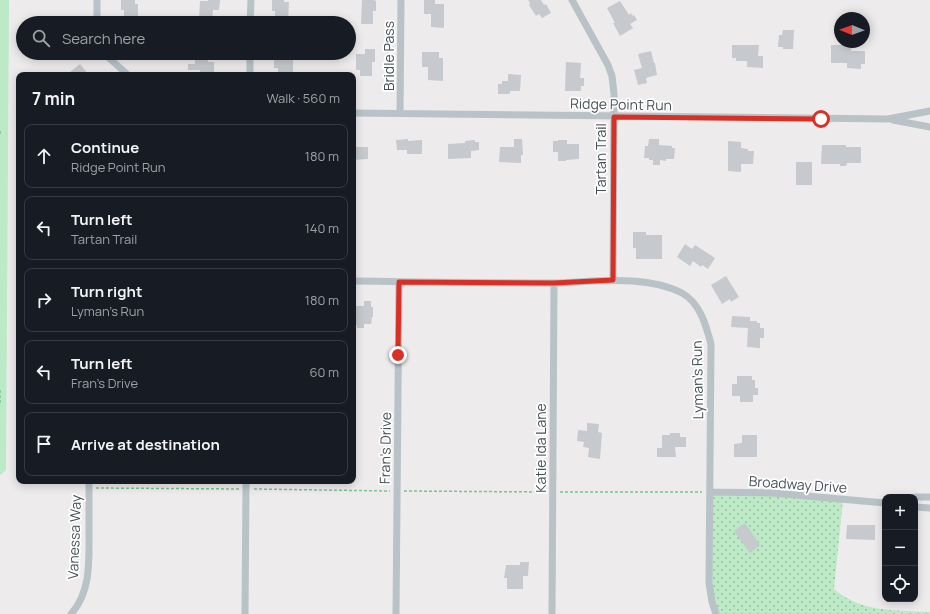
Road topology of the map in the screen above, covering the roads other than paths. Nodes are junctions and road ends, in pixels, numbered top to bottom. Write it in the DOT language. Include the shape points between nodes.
graph roads {
  1 [pos="97,0"];
  2 [pos="251,0"];
  3 [pos="401,0"];
  4 [pos="572,0"];
  5 [pos="97,16"];
  6 [pos="250,16"];
  7 [pos="110,60"];
  8 [pos="250,60"];
  9 [pos="124,72"];
  10 [pos="250,72"];
  11 [pos="930,111"];
  12 [pos="356,113"];
  13 [pos="400,113"];
  14 [pos="614,117"];
  15 [pos="888,119"];
  16 [pos="930,127"];
  17 [pos="613,280"];
  18 [pos="356,281"];
  19 [pos="399,282"];
  20 [pos="554,283"];
  21 [pos="88,484"];
  22 [pos="246,484"];
  23 [pos="710,492"];
  24 [pos="918,497"];
  25 [pos="930,497"];
  26 [pos="882,503"];
  27 [pos="918,508"];
  28 [pos="930,508"];
  29 [pos="71,614"];
  30 [pos="245,614"];
  31 [pos="396,614"];
  32 [pos="552,614"];
  33 [pos="716,614"];
  1 -- 5 [label="street"];
  2 -- 6 [label="street"];
  3 -- 13 [label="street, Bridle Pass"];
  4 -- 14 [label="street, Tartan Trail" via="612,76"];
  7 -- 9 [label="street"];
  8 -- 10 [label="street"];
  11 -- 15 [label="street, Ridge Point Run"];
  12 -- 13 [label="street, Ridge Point Run"];
  13 -- 14 [label="street, Ridge Point Run"];
  14 -- 15 [label="street, Ridge Point Run"];
  14 -- 17 [label="street, Tartan Trail"];
  15 -- 16 [label="street, Ridge Point Run"];
  17 -- 20 [label="street, Lyman's Run"];
  17 -- 23 [label="street, Lyman's Run" via="668,288 683,294 699,308 711,344"];
  18 -- 19 [label="street, Lyman's Run"];
  19 -- 20 [label="street, Lyman's Run"];
  19 -- 31 [label="street, Fran's Drive"];
  20 -- 32 [label="street, Katie Ida Lane"];
  21 -- 29 [label="street, Vanessa Way" via="89,566 82,598"];
  22 -- 30 [label="street"];
  23 -- 26 [label="street, Broadway Drive" via="779,494"];
  23 -- 33 [label="street, Lyman's Run" via="709,583"];
  24 -- 25 [label="street"];
  27 -- 28 [label="street"];
}
